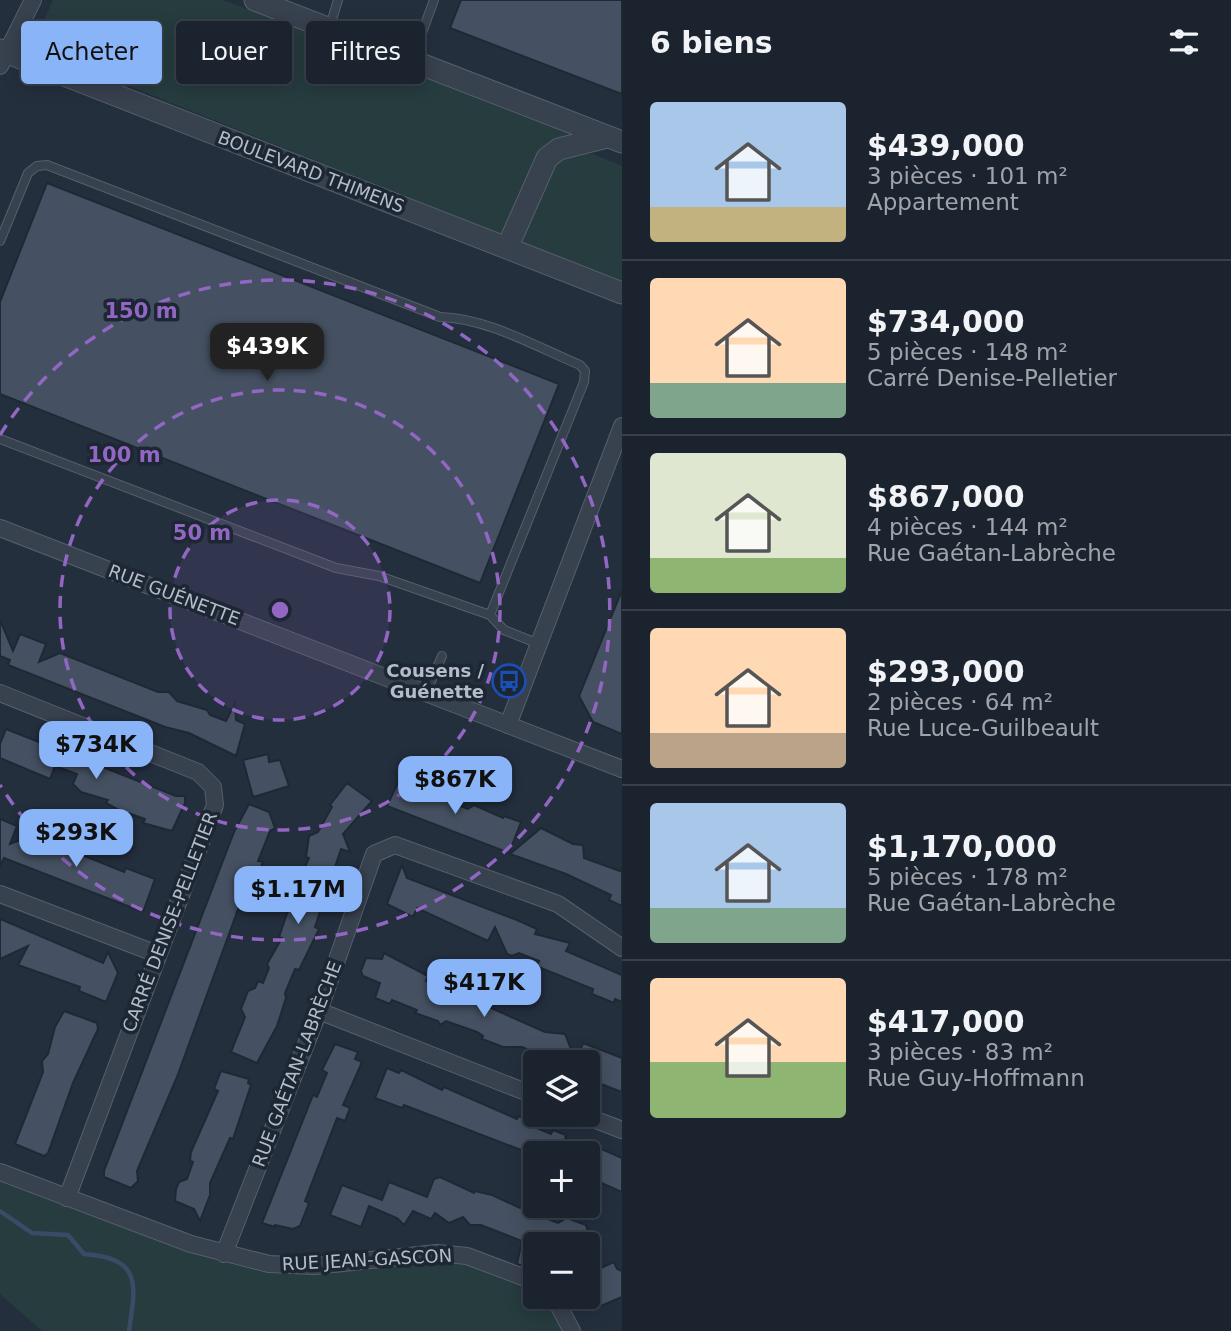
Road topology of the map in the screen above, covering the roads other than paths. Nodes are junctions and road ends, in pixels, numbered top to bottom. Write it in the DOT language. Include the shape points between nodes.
graph roads {
  1 [pos="33,0"];
  2 [pos="255,0"];
  3 [pos="338,0"];
  4 [pos="434,0"];
  5 [pos="309,21"];
  6 [pos="331,21"];
  7 [pos="425,25"];
  8 [pos="2,56"];
  9 [pos="425,66"];
  10 [pos="615,140"];
  11 [pos="0,241"];
  12 [pos="507,248"];
  13 [pos="622,293"];
  14 [pos="622,426"];
  15 [pos="0,439"];
  16 [pos="0,528"];
  17 [pos="490,615"];
  18 [pos="539,644"];
  19 [pos="442,656"];
  20 [pos="0,693"];
  21 [pos="426,693"];
  22 [pos="508,725"];
  23 [pos="622,769"];
  24 [pos="0,894"];
  25 [pos="622,948"];
  26 [pos="157,954"];
  27 [pos="319,1011"];
  28 [pos="523,1091"];
  29 [pos="600,1122"];
  30 [pos="622,1130"];
  31 [pos="0,1172"];
  32 [pos="67,1198"];
  33 [pos="224,1254"];
  34 [pos="523,1277"];
  35 [pos="560,1309"];
  36 [pos="572,1331"];
  1 -- 8 [label="street"];
  2 -- 5 [label="street"];
  3 -- 6 [label="lane"];
  4 -- 7 [label="lane"];
  8 -- 12 [label="street, BOULEVARD THIMENS"];
  9 -- 10 [label="street"];
  10 -- 12 [label="street" via="559,149 547,158"];
  11 -- 17 [label="lane" via="28,173 47,165 440,317 479,323 580,365 586,371"];
  12 -- 13 [label="street, BOULEVARD THIMENS"];
  14 -- 18 [label="street"];
  15 -- 17 [label="lane" via="336,568 379,576"];
  16 -- 21 [label="street, RUE GUÉNETTE"];
  17 -- 18 [label="lane" via="503,630"];
  18 -- 22 [label="street"];
  19 -- 21 [label="lane"];
  20 -- 26 [label="street, CARRÉ DENISE-PELLETIER" via="198,772 213,787 215,805"];
  21 -- 22 [label="street, RUE GUÉNETTE"];
  22 -- 23 [label="street, RUE GUÉNETTE"];
  24 -- 26 [label="street"];
  25 -- 27 [label="street, RUE GAÉTAN-LABRÈCHE" via="558,904 395,845 374,854"];
  26 -- 32 [label="street, CARRÉ DENISE-PELLETIER"];
  27 -- 28 [label="street"];
  27 -- 33 [label="street, RUE GAÉTAN-LABRÈCHE"];
  29 -- 30 [label="street"];
  31 -- 32 [label="street, RUE JEAN-GASCON"];
  32 -- 33 [label="street, RUE JEAN-GASCON"];
  33 -- 34 [label="street, RUE JEAN-GASCON" via="269,1264 314,1266 437,1253 467,1256"];
  35 -- 36 [label="street"];
}
